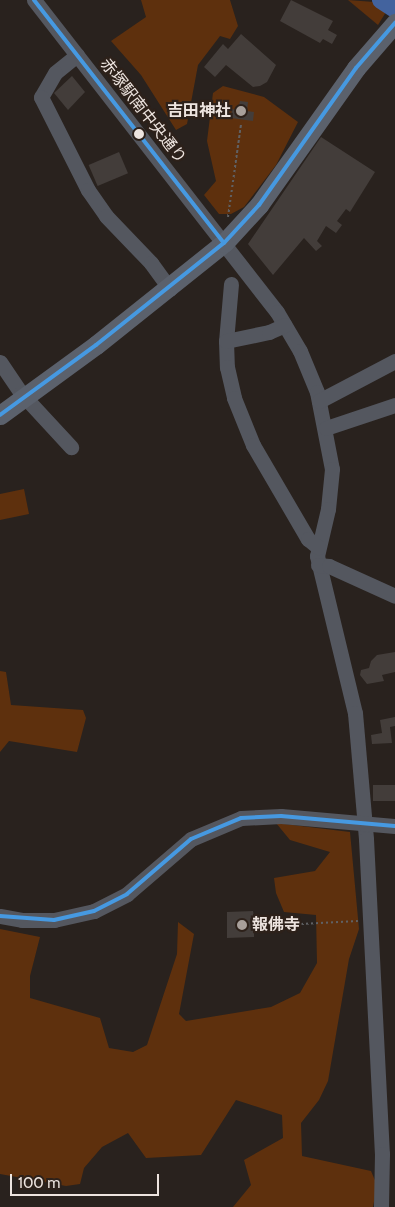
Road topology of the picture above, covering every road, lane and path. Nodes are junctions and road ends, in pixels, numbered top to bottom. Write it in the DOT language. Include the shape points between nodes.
graph roads {
  1 [pos="34,0"];
  2 [pos="395,23"];
  3 [pos="77,55"];
  4 [pos="241,126"];
  5 [pos="227,219"];
  6 [pos="224,243"];
  7 [pos="231,284"];
  8 [pos="170,289"];
  9 [pos="285,325"];
  10 [pos="226,341"];
  11 [pos="395,361"];
  12 [pos="0,362"];
  13 [pos="26,397"];
  14 [pos="319,401"];
  15 [pos="395,405"];
  16 [pos="0,415"];
  17 [pos="326,428"];
  18 [pos="71,447"];
  19 [pos="318,547"];
  20 [pos="318,565"];
  21 [pos="395,596"];
  22 [pos="364,824"];
  23 [pos="395,826"];
  24 [pos="0,916"];
  25 [pos="370,920"];
  26 [pos="280,925"];
  27 [pos="381,1207"];
  1 -- 3 [label="street, 赤塚駅南中央通り"];
  2 -- 6 [label="main road" via="356,68 259,205"];
  3 -- 6 [label="street, 赤塚駅南中央通り"];
  3 -- 8 [label="street" via="55,73 41,97 88,190 106,216 151,263"];
  4 -- 5 [label="path"];
  6 -- 8 [label="main road"];
  6 -- 9 [label="street, 赤塚駅南中央通り"];
  7 -- 10 [label="street"];
  8 -- 13 [label="main road"];
  9 -- 10 [label="street" via="269,332"];
  9 -- 14 [label="street, 赤塚駅南中央通り" via="308,369"];
  10 -- 19 [label="street" via="229,380 242,421 308,539"];
  11 -- 14 [label="street"];
  12 -- 13 [label="street"];
  13 -- 16 [label="main road"];
  13 -- 18 [label="street"];
  14 -- 17 [label="street, 赤塚駅南中央通り"];
  15 -- 17 [label="street"];
  17 -- 19 [label="street, 赤塚駅南中央通り" via="332,487"];
  19 -- 20 [label="street, 赤塚駅南中央通り"];
  20 -- 21 [label="street" via="329,566"];
  20 -- 22 [label="street, 赤塚駅南中央通り" via="343,652 355,713"];
  22 -- 23 [label="street"];
  22 -- 24 [label="street" via="281,816 241,818 190,839 127,894 94,911 54,920"];
  22 -- 25 [label="street, 赤塚駅南中央通り"];
  25 -- 26 [label="path"];
  25 -- 27 [label="street, 赤塚駅南中央通り" via="382,1154"];
}
